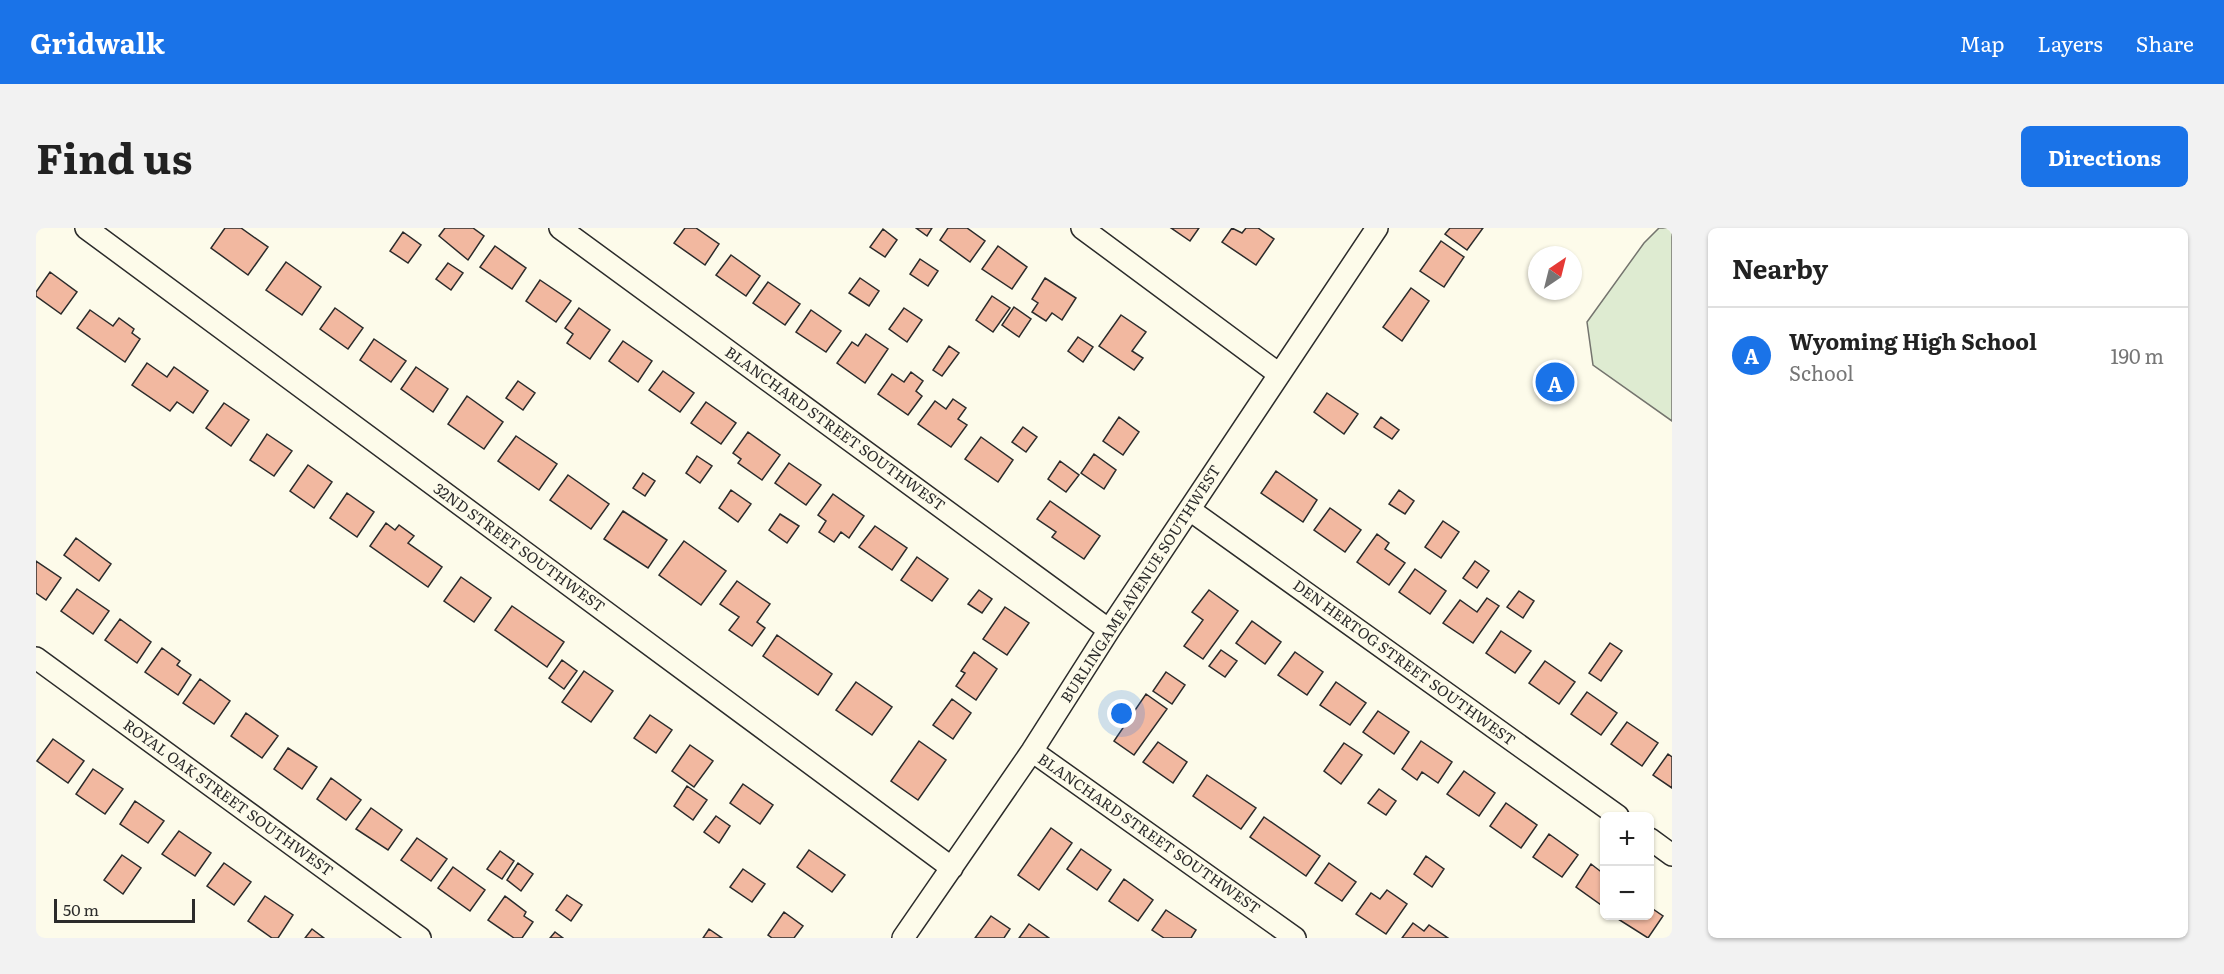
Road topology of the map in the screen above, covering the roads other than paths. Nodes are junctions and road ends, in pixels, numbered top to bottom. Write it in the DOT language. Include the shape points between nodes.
graph roads {
  1 [pos="86,228"];
  2 [pos="560,228"];
  3 [pos="1082,228"];
  4 [pos="1377,228"];
  5 [pos="1279,374"];
  6 [pos="1190,510"];
  7 [pos="1109,630"];
  8 [pos="36,658"];
  9 [pos="1032,751"];
  10 [pos="1612,812"];
  11 [pos="1654,842"];
  12 [pos="1672,855"];
  13 [pos="952,868"];
  14 [pos="420,938"];
  15 [pos="903,938"];
  16 [pos="1295,938"];
  1 -- 13 [label="street, 32ND STREET SOUTHWEST"];
  2 -- 7 [label="street, BLANCHARD STREET SOUTHWEST"];
  3 -- 5 [label="street"];
  4 -- 5 [label="street, BURLINGAME AVENUE SOUTHWEST"];
  5 -- 6 [label="street, BURLINGAME AVENUE SOUTHWEST"];
  6 -- 7 [label="street, BURLINGAME AVENUE SOUTHWEST"];
  6 -- 10 [label="street, DEN HERTOG STREET SOUTHWEST"];
  7 -- 9 [label="street, BURLINGAME AVENUE SOUTHWEST"];
  8 -- 14 [label="street, ROYAL OAK STREET SOUTHWEST"];
  9 -- 13 [label="street, BURLINGAME AVENUE SOUTHWEST"];
  9 -- 16 [label="street, BLANCHARD STREET SOUTHWEST"];
  11 -- 12 [label="street"];
  13 -- 15 [label="street, BURLINGAME AVENUE SOUTHWEST"];
}
